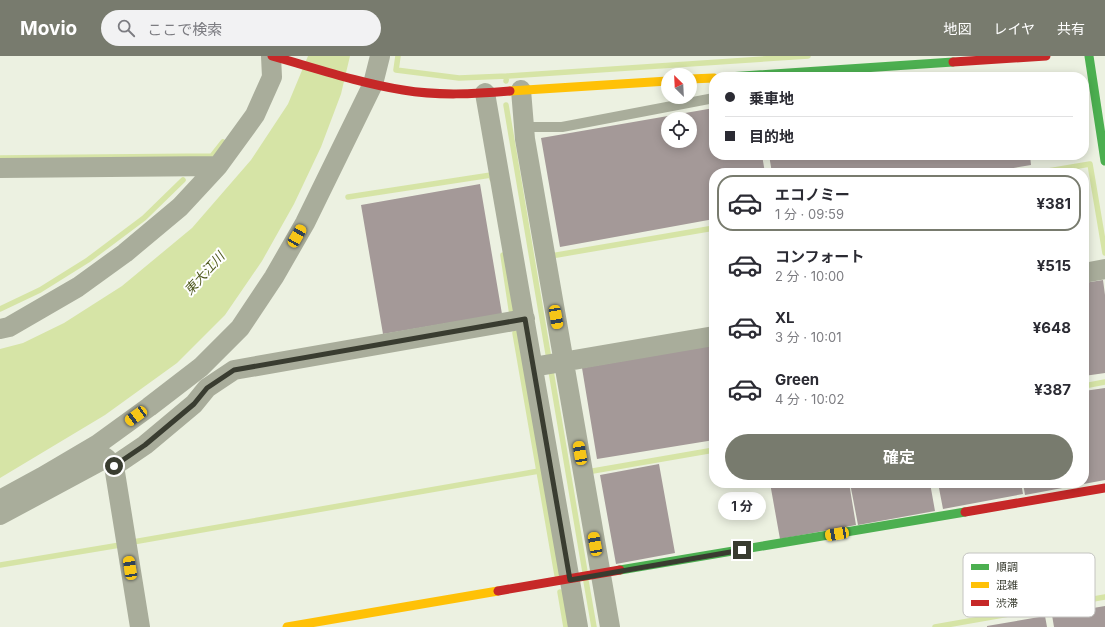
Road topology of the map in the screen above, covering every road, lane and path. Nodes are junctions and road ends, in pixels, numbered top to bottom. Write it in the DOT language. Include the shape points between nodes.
graph roads {
  1 [pos="272,56"];
  2 [pos="380,56"];
  3 [pos="1046,56"];
  4 [pos="1090,56"];
  5 [pos="834,72"];
  6 [pos="709,78"];
  7 [pos="697,79"];
  8 [pos="661,81"];
  9 [pos="370,83"];
  10 [pos="521,90"];
  11 [pos="485,93"];
  12 [pos="709,99"];
  13 [pos="524,127"];
  14 [pos="1105,161"];
  15 [pos="218,166"];
  16 [pos="0,168"];
  17 [pos="1105,269"];
  18 [pos="1089,272"];
  19 [pos="525,319"];
  20 [pos="0,329"];
  21 [pos="709,337"];
  22 [pos="549,365"];
  23 [pos="188,376"];
  24 [pos="110,462"];
  25 [pos="1105,488"];
  26 [pos="0,500"];
  27 [pos="0,515"];
  28 [pos="598,575"];
  29 [pos="574,579"];
  30 [pos="140,627"];
  31 [pos="287,627"];
  32 [pos="578,627"];
  33 [pos="610,627"];
  1 -- 9 [label="street"];
  1 -- 15 [label="street" via="272,77 255,115"];
  2 -- 9 [label="street"];
  3 -- 5 [label="street" via="946,66"];
  4 -- 14 [label="street"];
  6 -- 7 [label="street"];
  8 -- 10 [label="street"];
  9 -- 11 [label="street" via="440,94"];
  9 -- 23 [label="street" via="305,223 274,277 240,328 201,367"];
  10 -- 11 [label="street"];
  10 -- 13 [label="street"];
  11 -- 19 [label="street"];
  12 -- 13 [label="lane" via="562,127"];
  13 -- 22 [label="street"];
  15 -- 16 [label="street"];
  15 -- 20 [label="street" via="180,207 125,253 78,287 9,327"];
  17 -- 18 [label="street"];
  19 -- 22 [label="street"];
  19 -- 24 [label="street" via="234,370 207,388 194,404 145,445"];
  21 -- 22 [label="street"];
  22 -- 28 [label="street"];
  22 -- 29 [label="street"];
  23 -- 24 [label="street" via="180,393"];
  23 -- 26 [label="street" via="98,444"];
  24 -- 27 [label="street"];
  24 -- 30 [label="street"];
  25 -- 28 [label="street"];
  28 -- 29 [label="street"];
  28 -- 33 [label="street"];
  29 -- 31 [label="street"];
  29 -- 32 [label="street"];
}
